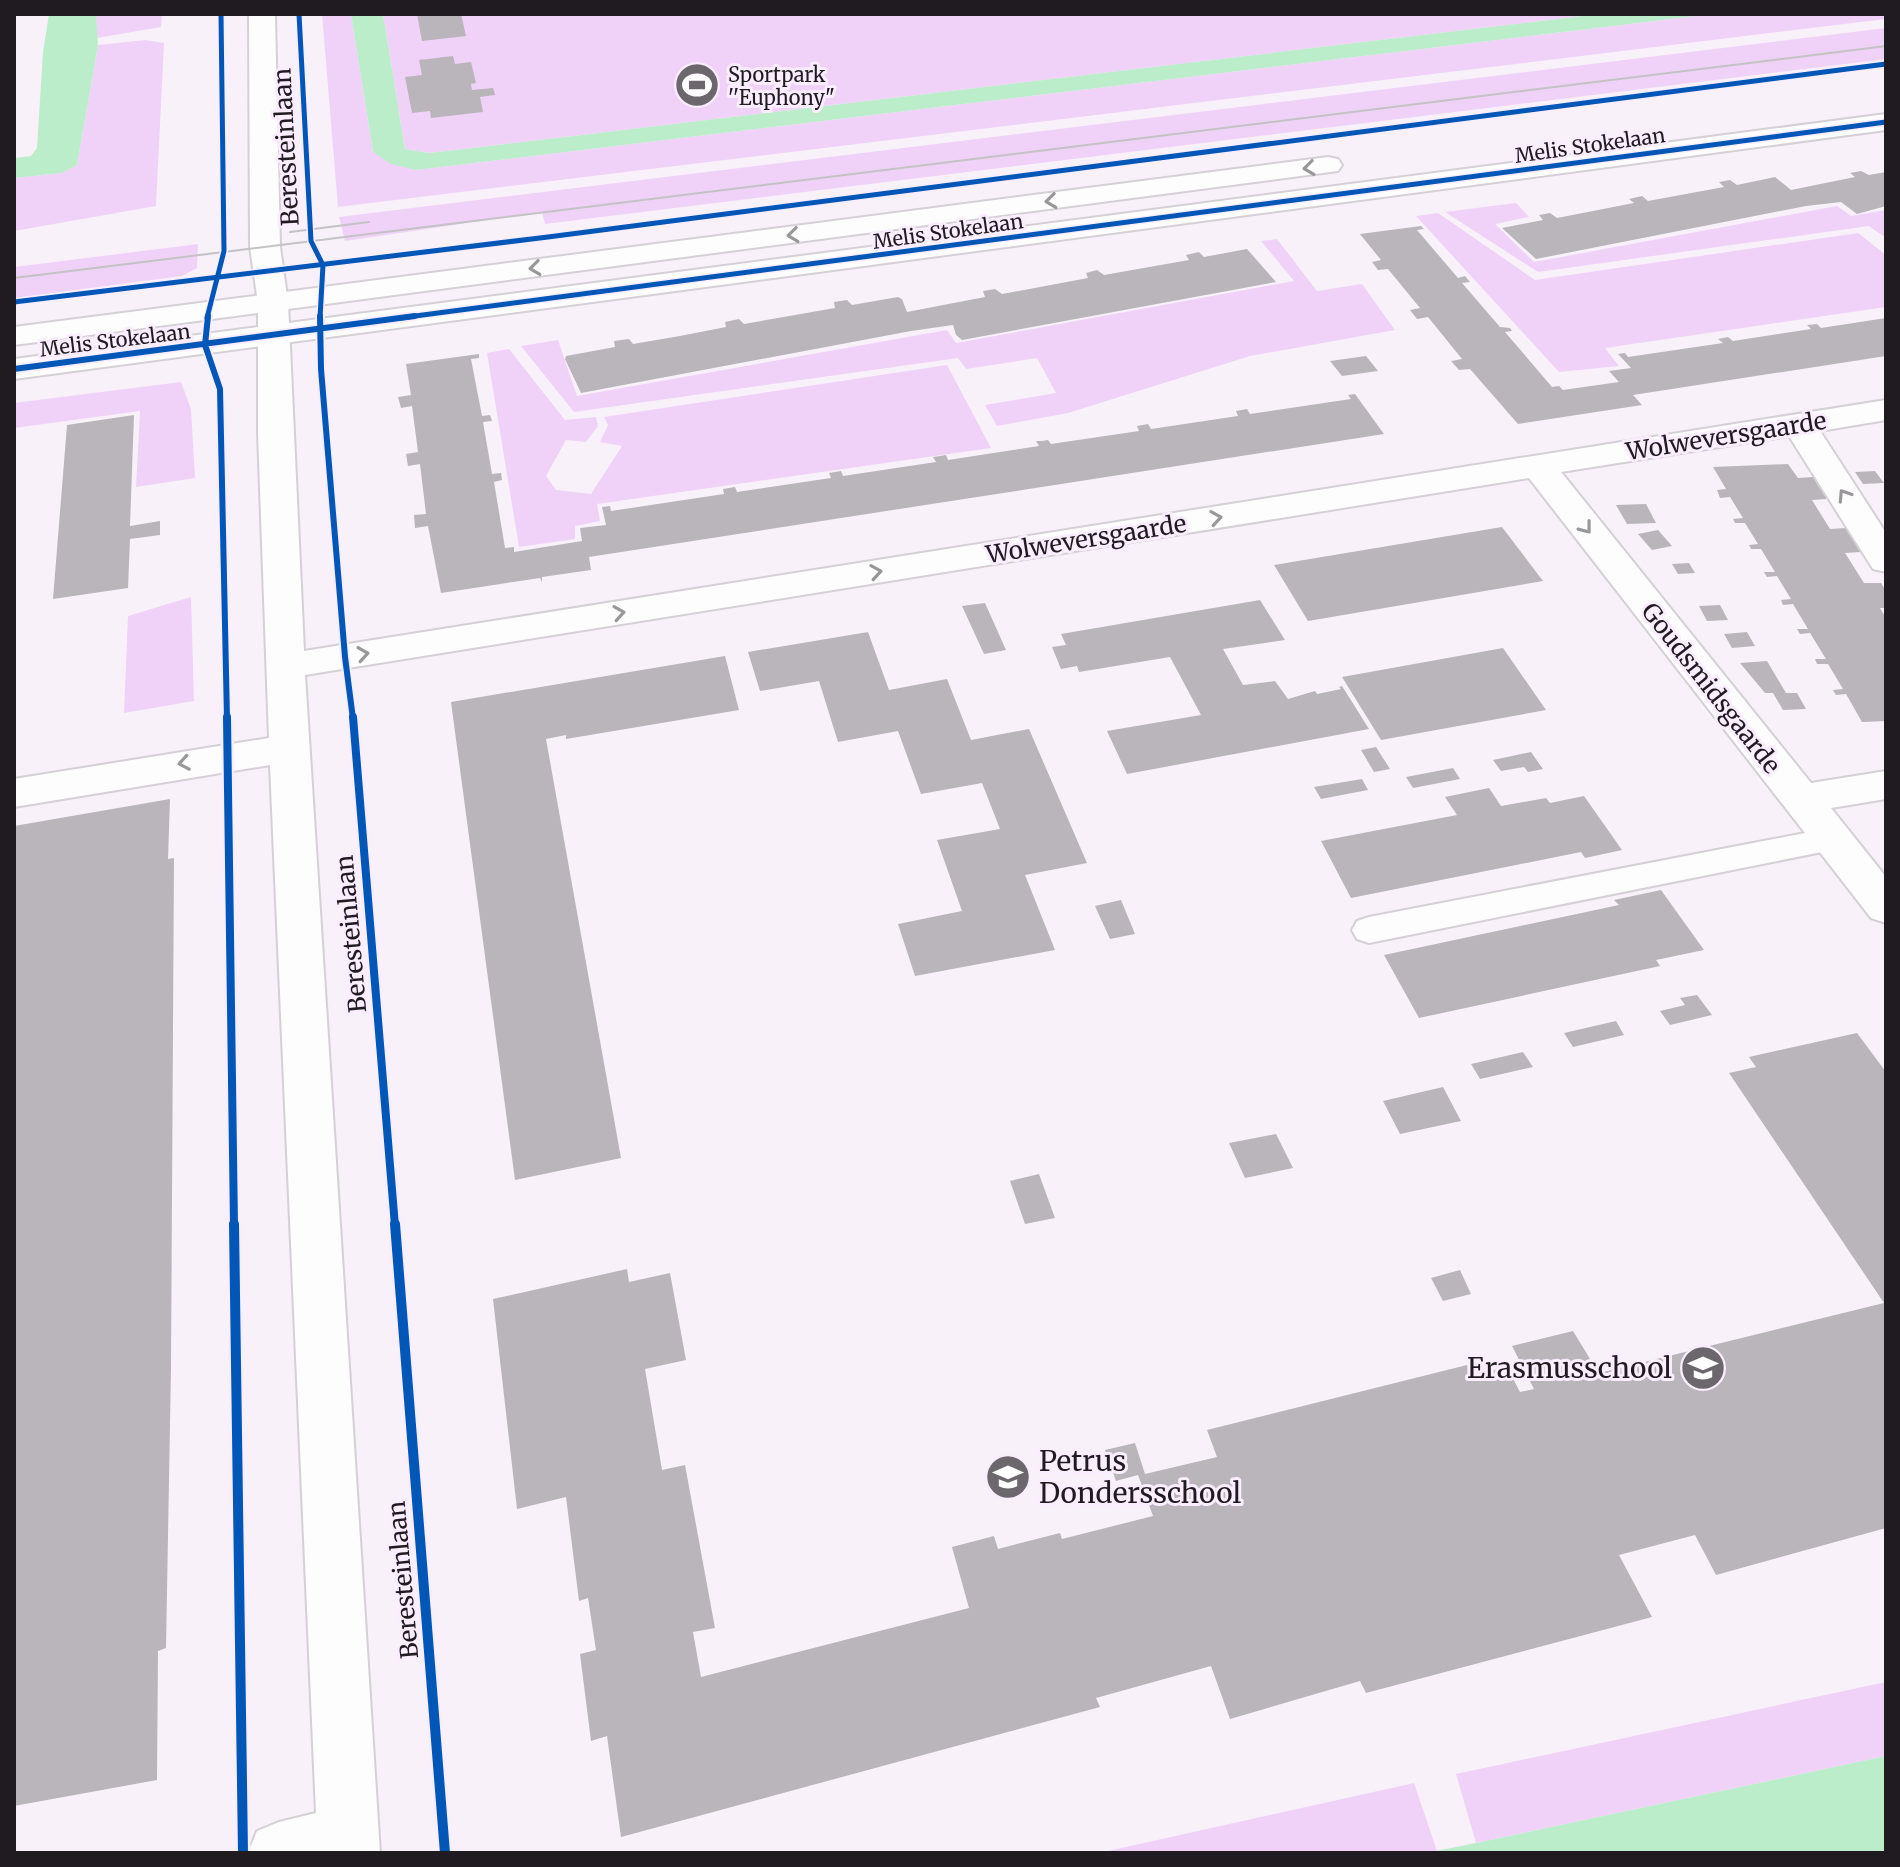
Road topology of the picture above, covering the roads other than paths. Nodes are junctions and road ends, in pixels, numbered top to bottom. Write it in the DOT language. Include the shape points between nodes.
graph roads {
  1 [pos="262,14"];
  2 [pos="1886,122"];
  3 [pos="1363,161"];
  4 [pos="272,320"];
  5 [pos="14,336"];
  6 [pos="14,369"];
  7 [pos="1886,410"];
  8 [pos="1799,424"];
  9 [pos="1538,466"];
  10 [pos="1886,561"];
  11 [pos="285,666"];
  12 [pos="289,748"];
  13 [pos="1886,785"];
  14 [pos="14,793"];
  15 [pos="1798,799"];
  16 [pos="1831,840"];
  17 [pos="1886,907"];
  18 [pos="1369,930"];
  19 [pos="349,1845"];
  20 [pos="279,1853"];
  1 -- 4 [label="street, Beresteinlaan" via="265,247"];
  2 -- 4 [label="street, Melis Stokelaan"];
  3 -- 4 [label="street, Melis Stokelaan, one-way"];
  4 -- 5 [label="street, Melis Stokelaan"];
  4 -- 6 [label="street, Melis Stokelaan"];
  4 -- 11 [label="street, Beresteinlaan"];
  7 -- 8 [label="street, Wolweversgaarde"];
  8 -- 9 [label="street, Wolweversgaarde"];
  10 -- 8 [label="street, one-way"];
  11 -- 9 [label="street, Wolweversgaarde, one-way"];
  9 -- 15 [label="street, Goudsmidsgaarde, one-way"];
  11 -- 12 [label="street, Beresteinlaan"];
  12 -- 14 [label="street, one-way"];
  12 -- 19 [label="street, Beresteinlaan"];
  13 -- 15 [label="street"];
  15 -- 16 [label="street, Goudsmidsgaarde"];
  16 -- 17 [label="street, Goudsmidsgaarde"];
  16 -- 18 [label="lane"];
  19 -- 20 [label="street"];
}
